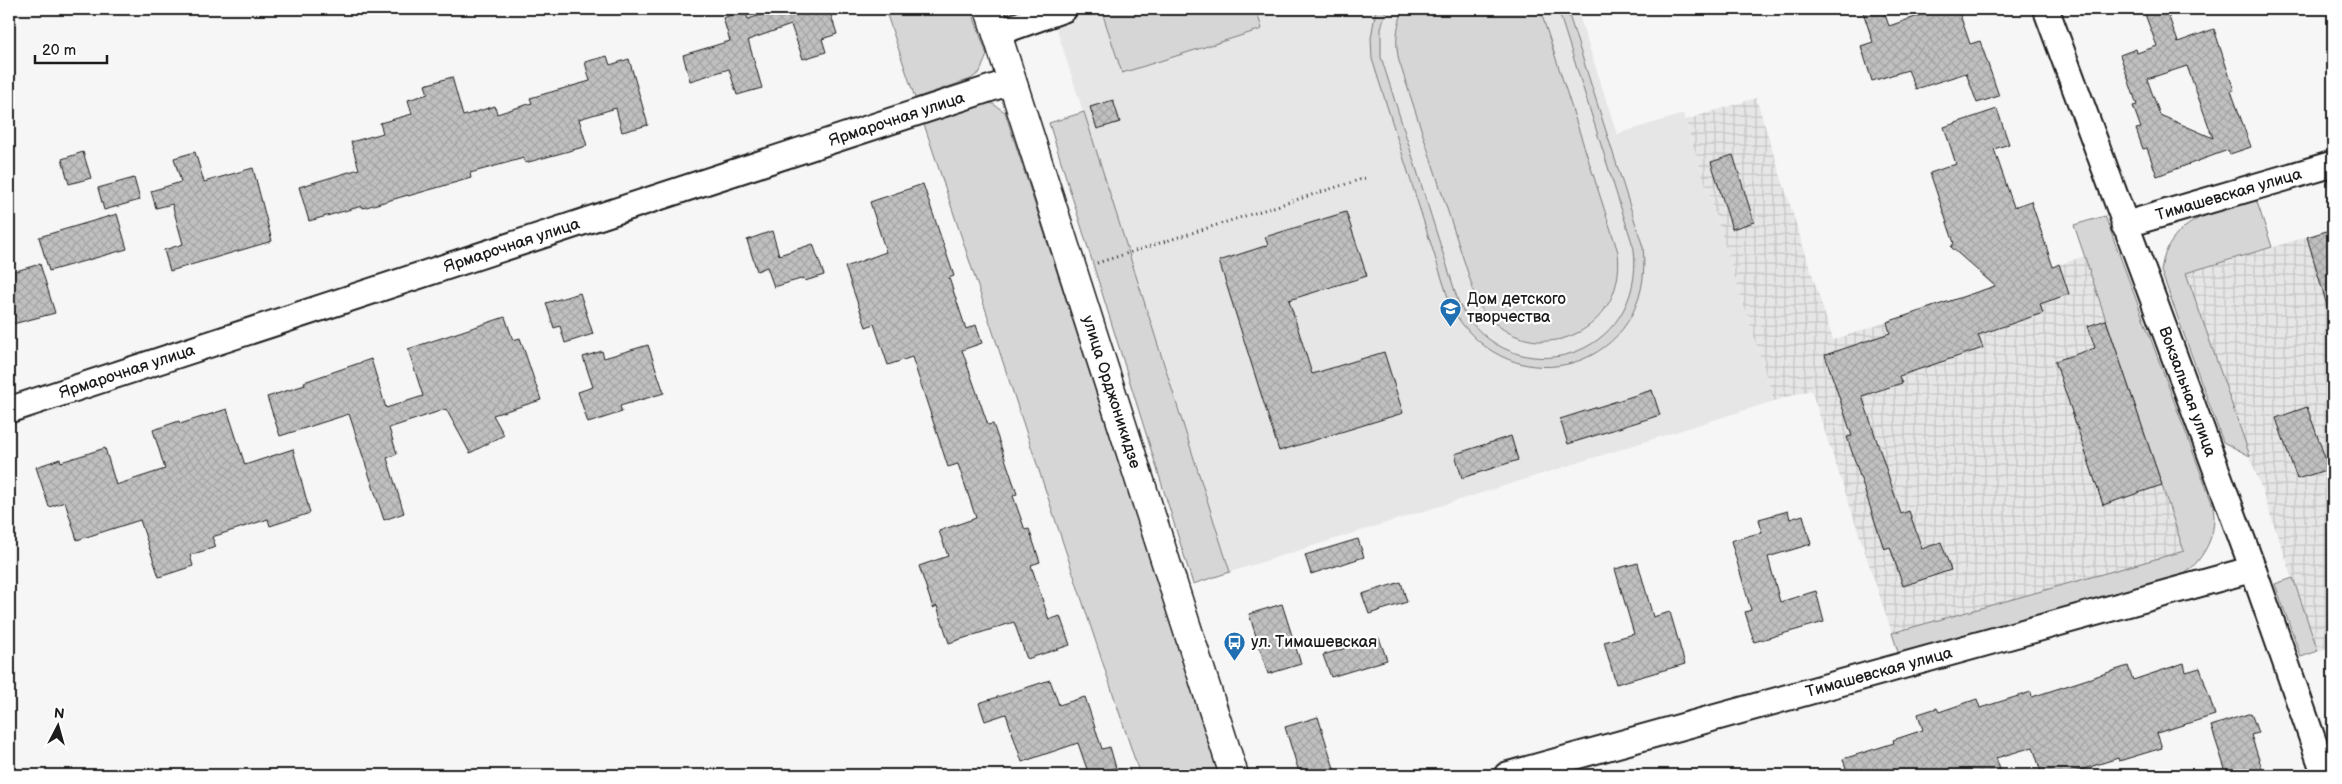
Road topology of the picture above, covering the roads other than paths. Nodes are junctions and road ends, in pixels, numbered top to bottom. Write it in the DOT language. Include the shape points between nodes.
graph roads {
  1 [pos="1064,9"];
  2 [pos="2046,9"];
  3 [pos="993,21"];
  4 [pos="1013,81"];
  5 [pos="2333,164"];
  6 [pos="2124,225"];
  7 [pos="9,410"];
  8 [pos="2252,569"];
  9 [pos="1234,775"];
  10 [pos="1507,775"];
  11 [pos="2326,775"];
  1 -- 3 [label="street"];
  2 -- 6 [label="street, Вокзальная улица"];
  3 -- 4 [label="main road, улица Орджоникидзе"];
  4 -- 7 [label="street, Ярмарочная улица"];
  4 -- 9 [label="main road, улица Орджоникидзе"];
  5 -- 6 [label="street, Тимашевская улица"];
  6 -- 8 [label="street, Вокзальная улица"];
  8 -- 10 [label="street, Тимашевская улица"];
  8 -- 11 [label="street, Вокзальная улица"];
}
